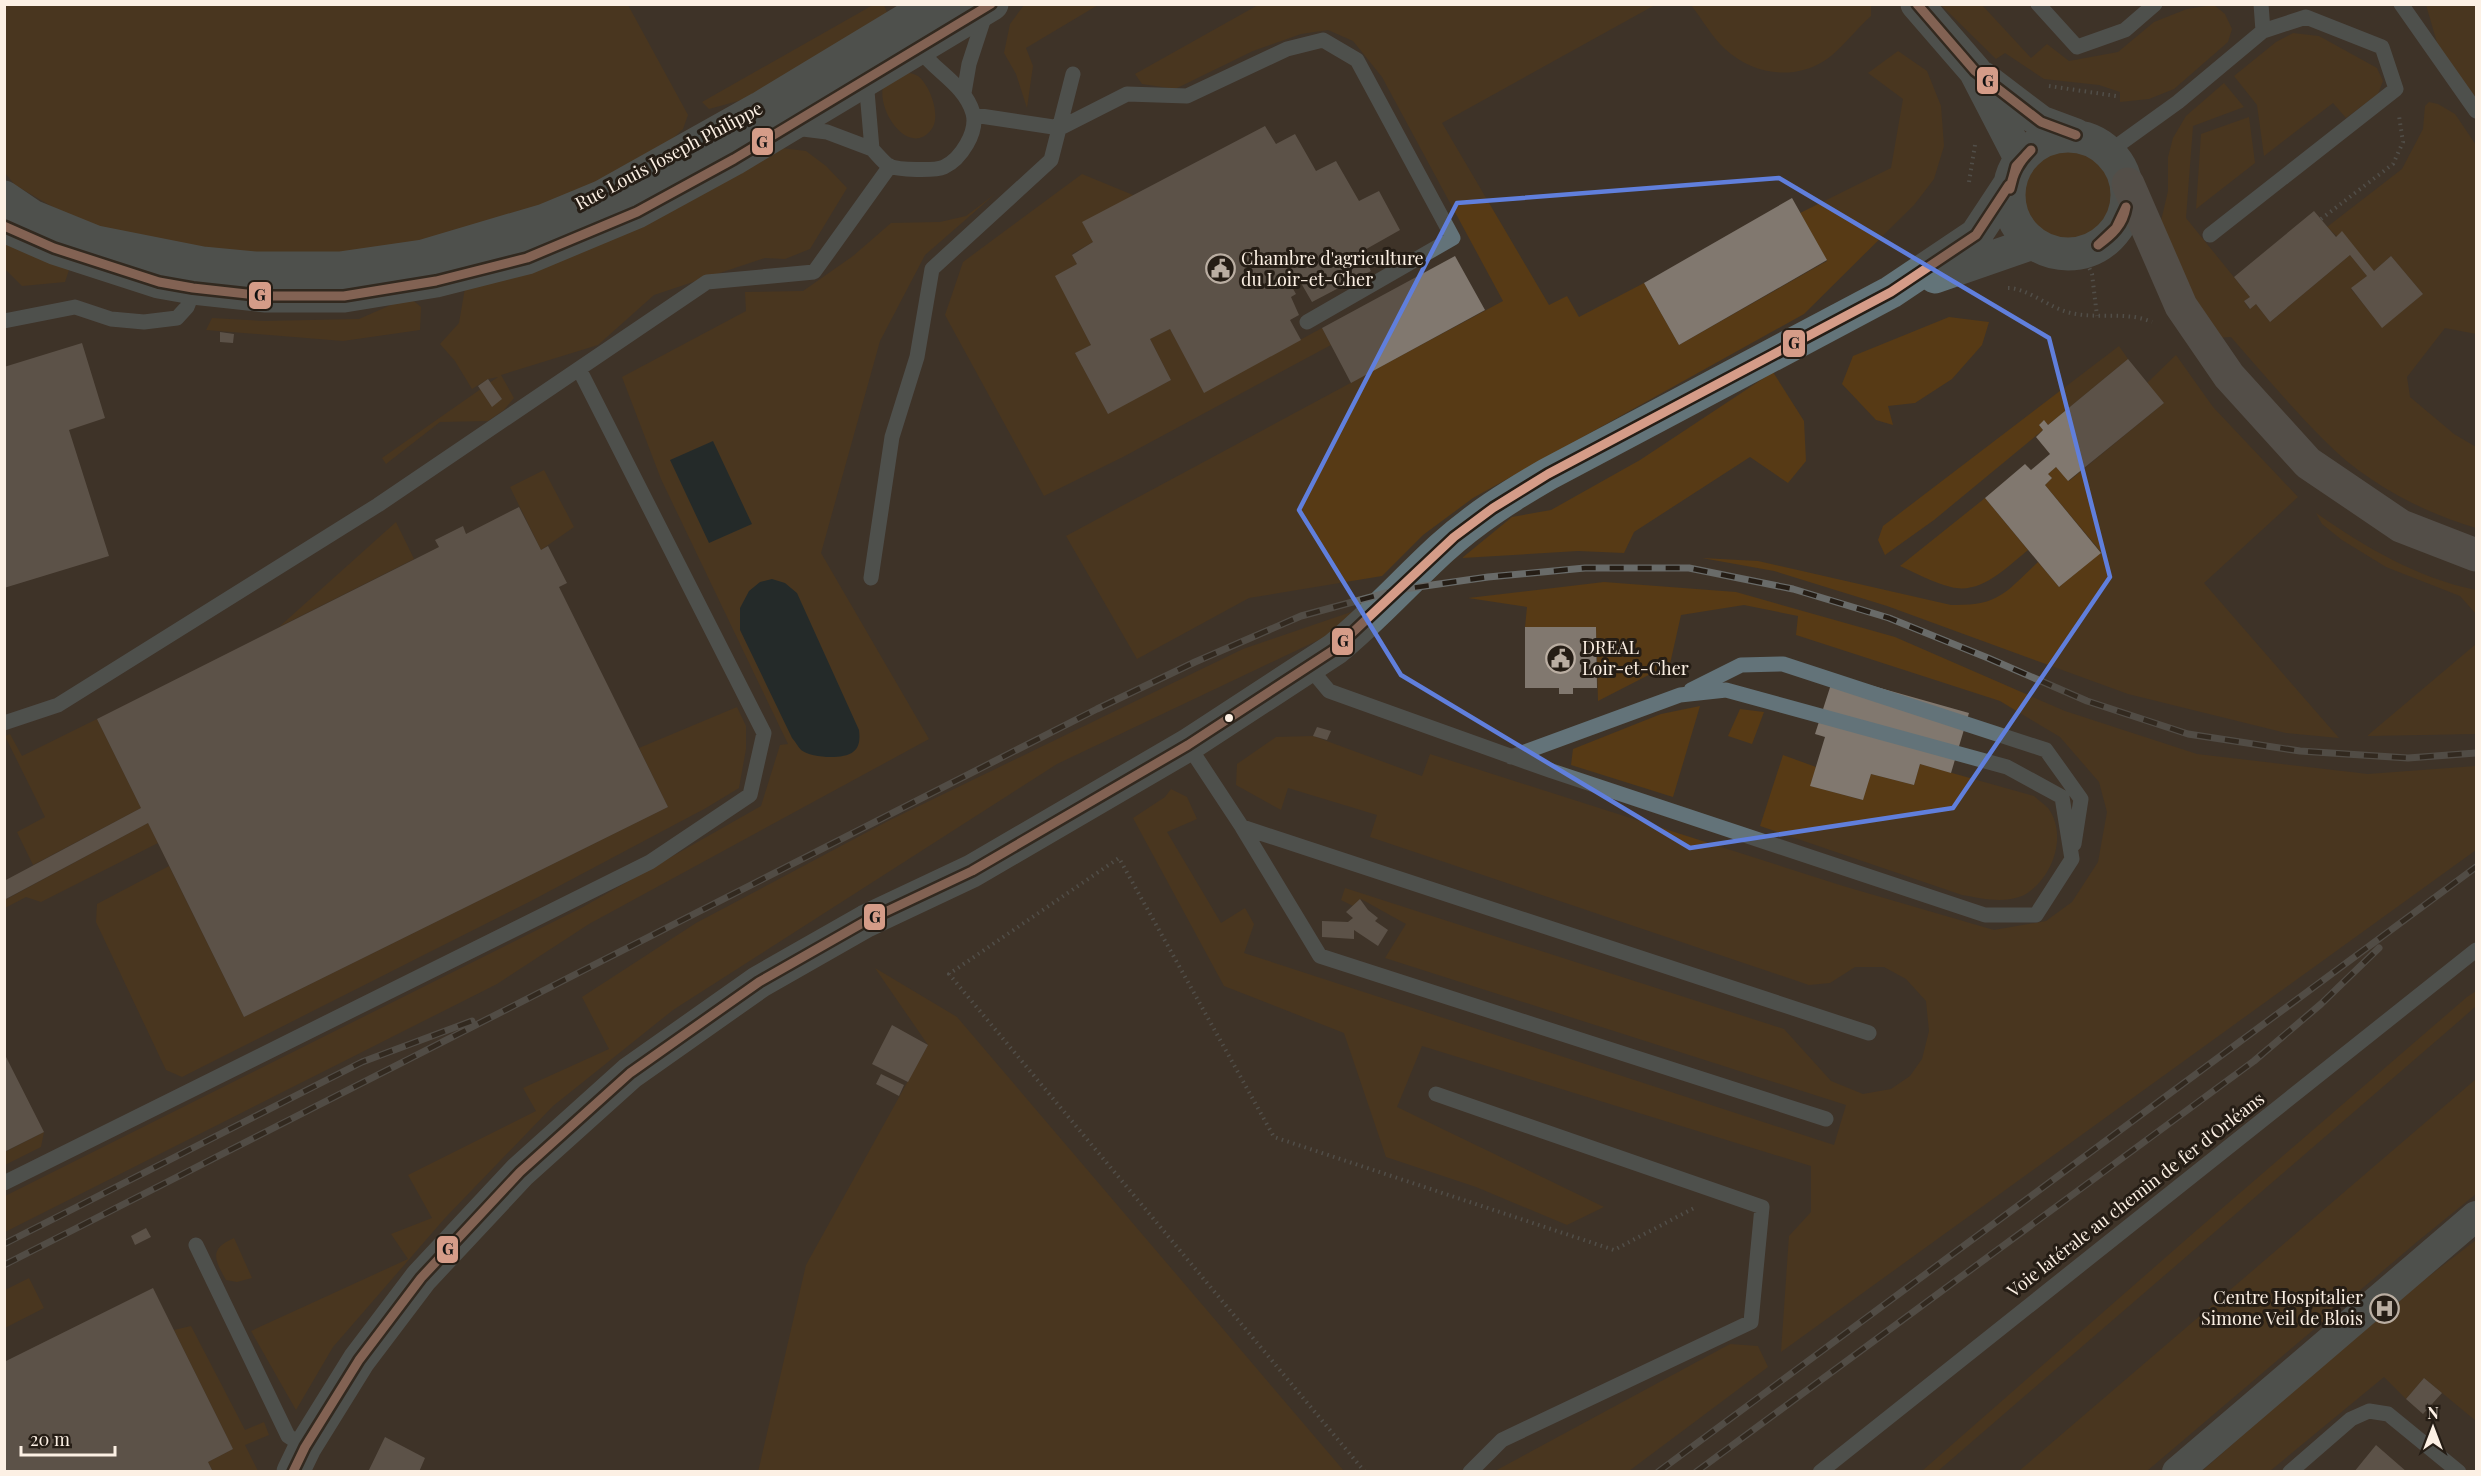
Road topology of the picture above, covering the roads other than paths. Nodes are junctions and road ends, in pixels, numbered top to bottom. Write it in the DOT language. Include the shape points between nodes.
graph roads {
  1 [pos="956,4"];
  2 [pos="2038,4"];
  3 [pos="2155,4"];
  4 [pos="2261,4"];
  5 [pos="2401,4"];
  6 [pos="990,5"];
  7 [pos="1921,8"];
  8 [pos="913,22"];
  9 [pos="2263,31"];
  10 [pos="1974,71"];
  11 [pos="1073,74"];
  12 [pos="866,79"];
  13 [pos="964,93"];
  14 [pos="2476,111"];
  15 [pos="974,115"];
  16 [pos="786,127"];
  17 [pos="1060,128"];
  18 [pos="2076,135"];
  19 [pos="872,149"];
  20 [pos="2110,152"];
  21 [pos="890,166"];
  22 [pos="2015,171"];
  23 [pos="2128,184"];
  24 [pos="4,196"];
  25 [pos="545,220"];
  26 [pos="4,226"];
  27 [pos="2210,235"];
  28 [pos="2033,243"];
  29 [pos="178,259"];
  30 [pos="396,260"];
  31 [pos="340,268"];
  32 [pos="436,281"];
  33 [pos="193,288"];
  34 [pos="1891,292"];
  35 [pos="4,321"];
  36 [pos="1307,322"];
  37 [pos="579,369"];
  38 [pos="2476,555"];
  39 [pos="871,578"];
  40 [pos="1309,667"];
  41 [pos="1680,695"];
  42 [pos="4,723"];
  43 [pos="1188,745"];
  44 [pos="1511,757"];
  45 [pos="1242,827"];
  46 [pos="2072,859"];
  47 [pos="2476,950"];
  48 [pos="1869,1033"];
  49 [pos="1436,1094"];
  50 [pos="1826,1119"];
  51 [pos="4,1183"];
  52 [pos="2476,1216"];
  53 [pos="196,1245"];
  54 [pos="299,1459"];
  55 [pos="1470,1472"];
  56 [pos="1820,1472"];
  57 [pos="2177,1472"];
  58 [pos="2290,1472"];
  59 [pos="2459,1472"];
  1 -- 8 [label="lane"];
  2 -- 3 [label="lane" via="2077,47 2125,30"];
  4 -- 9 [label="lane"];
  5 -- 14 [label="lane"];
  6 -- 8 [label="main road, Rue Louis Joseph Philippe"];
  6 -- 13 [label="lane" via="969,64"];
  7 -- 10 [label="main road"];
  8 -- 12 [label="main road, Rue Louis Joseph Philippe"];
  8 -- 13 [label="lane"];
  8 -- 25 [label="main road, Rue Louis Joseph Philippe" via="603,196"];
  9 -- 20 [label="lane"];
  9 -- 27 [label="lane" via="2306,17 2382,47 2396,89"];
  10 -- 18 [label="main road" via="2041,123"];
  10 -- 22 [label="main road"];
  11 -- 17 [label="lane"];
  12 -- 16 [label="main road, Rue Louis Joseph Philippe"];
  12 -- 19 [label="lane"];
  13 -- 15 [label="lane"];
  15 -- 17 [label="lane"];
  15 -- 21 [label="lane" via="970,138 959,156 943,168"];
  16 -- 19 [label="lane" via="827,132"];
  16 -- 32 [label="main road, Rue Louis Joseph Philippe" via="637,212 527,258"];
  17 -- 36 [label="lane" via="1127,94 1187,96 1287,49 1323,40 1357,60 1453,238"];
  17 -- 39 [label="lane" via="1052,160 932,269 917,357 892,437"];
  18 -- 20 [label="main road" via="2094,140"];
  18 -- 22 [label="main road" via="2041,141"];
  19 -- 21 [label="lane"];
  20 -- 23 [label="main road"];
  21 -- 37 [label="lane" via="814,273 707,282"];
  22 -- 28 [label="main road" via="2009,201 2013,217"];
  22 -- 34 [label="main road" via="1976,235"];
  23 -- 28 [label="main road" via="2122,222 2109,239 2092,250 2072,255 2051,252"];
  23 -- 38 [label="highway" via="2181,306 2229,376 2308,462 2401,526"];
  24 -- 29 [label="main road, Rue Louis Joseph Philippe" via="32,216 96,243"];
  25 -- 30 [label="main road, Rue Louis Joseph Philippe" via="423,256"];
  25 -- 32 [label="lane" via="534,237 455,261 440,268"];
  26 -- 33 [label="main road, Rue Louis Joseph Philippe" via="54,248 159,282"];
  28 -- 34 [label="main road"];
  29 -- 31 [label="main road, Rue Louis Joseph Philippe" via="255,268"];
  29 -- 33 [label="lane" via="190,275"];
  30 -- 31 [label="main road, Rue Louis Joseph Philippe"];
  30 -- 32 [label="lane" via="416,264"];
  31 -- 33 [label="lane" via="308,281 214,276 202,279"];
  32 -- 33 [label="main road, Rue Louis Joseph Philippe" via="344,296 266,296"];
  33 -- 35 [label="lane" via="187,307 177,318 144,322 111,319 75,307"];
  34 -- 40 [label="main road" via="1495,505 1444,546 1357,631"];
  37 -- 42 [label="lane" via="378,505 58,705"];
  37 -- 51 [label="lane" via="764,733 750,795 650,862"];
  40 -- 43 [label="main road"];
  40 -- 44 [label="lane" via="1329,692"];
  41 -- 44 [label="lane"];
  41 -- 46 [label="lane" via="1726,690 2007,767 2062,797"];
  41 -- 46 [label="lane" via="1741,665 1783,664 2046,750 2081,799"];
  43 -- 45 [label="lane"];
  43 -- 54 [label="main road" via="972,872 866,921 759,982 630,1072 520,1172 421,1278 360,1360"];
  44 -- 46 [label="lane" via="1985,915 2036,915"];
  45 -- 48 [label="lane"];
  45 -- 50 [label="lane" via="1320,956"];
  47 -- 56 [label="lane, Voie latérale au chemin de fer d'Orléans"];
  49 -- 55 [label="lane" via="1762,1207 1751,1322 1503,1440"];
  52 -- 57 [label="street"];
  53 -- 54 [label="lane"];
  58 -- 59 [label="lane" via="2351,1419 2368,1411 2388,1414"];
}
